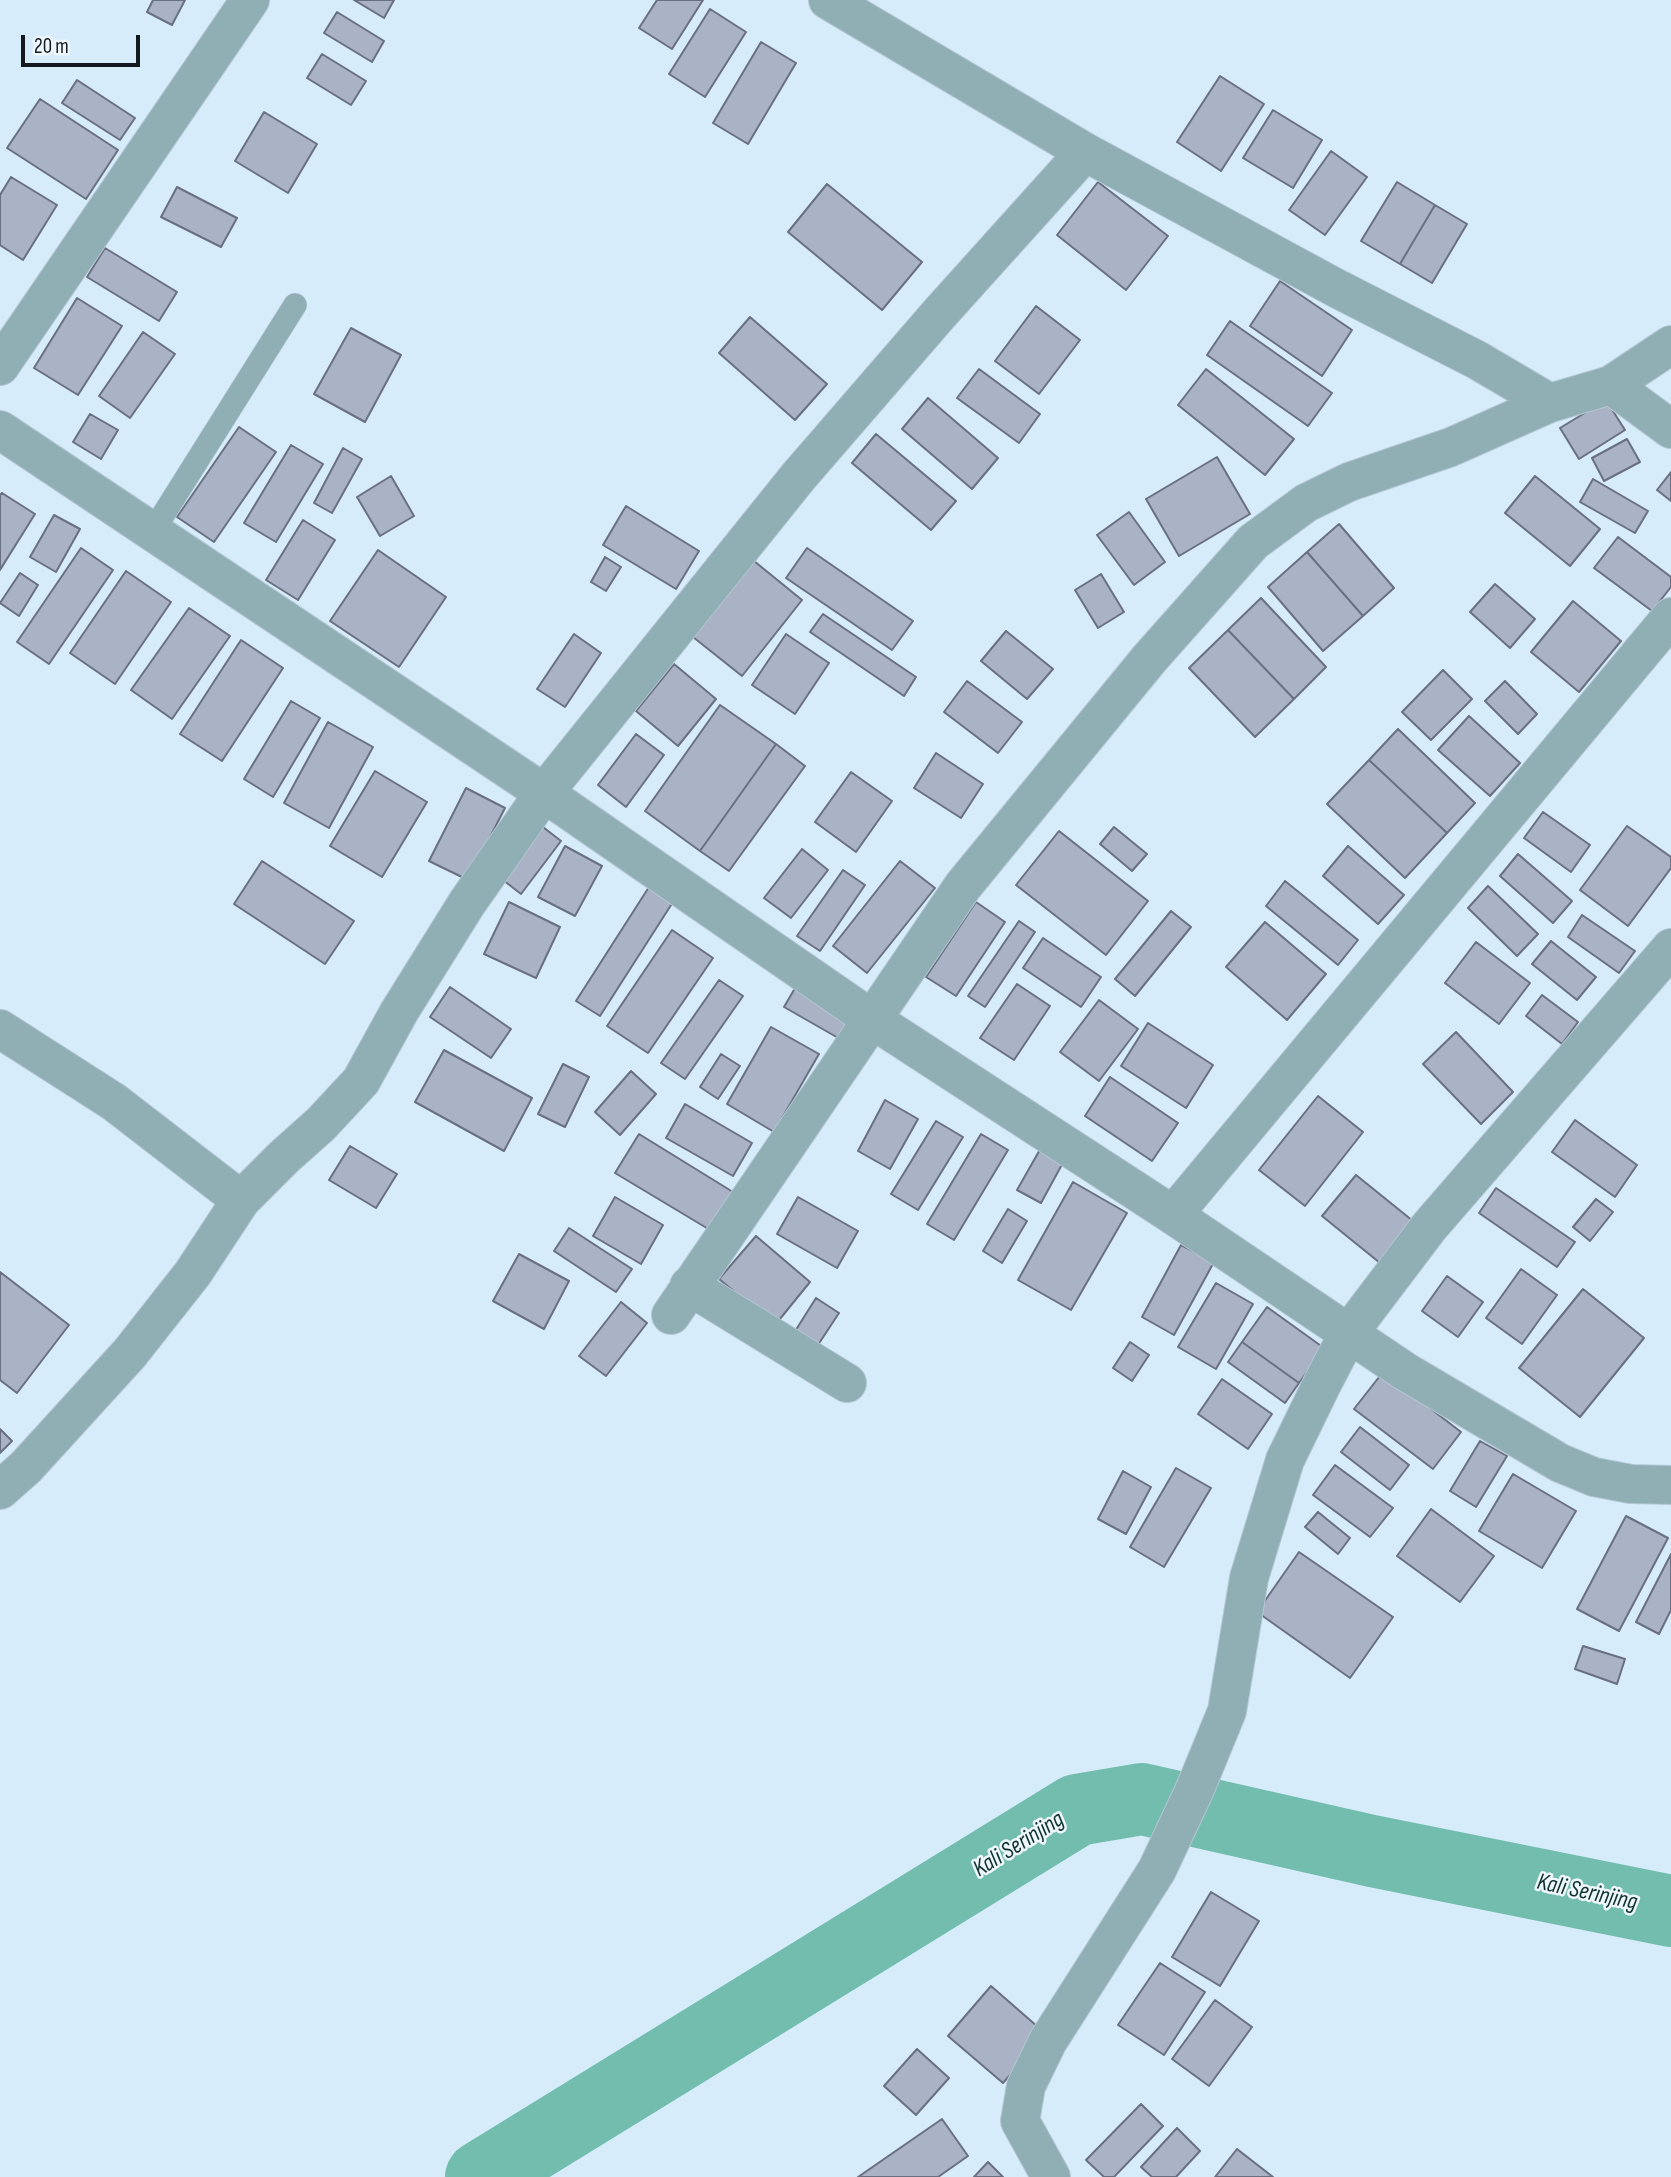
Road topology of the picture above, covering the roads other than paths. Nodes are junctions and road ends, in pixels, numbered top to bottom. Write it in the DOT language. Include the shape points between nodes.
graph roads {
  1 [pos="250,0"];
  2 [pos="828,0"];
  3 [pos="1085,152"];
  4 [pos="295,305"];
  5 [pos="1671,345"];
  6 [pos="0,366"];
  7 [pos="1611,385"];
  8 [pos="1550,403"];
  9 [pos="1671,429"];
  10 [pos="0,430"];
  11 [pos="153,531"];
  12 [pos="1671,617"];
  13 [pos="544,793"];
  14 [pos="1671,948"];
  15 [pos="873,1020"];
  16 [pos="0,1029"];
  17 [pos="241,1200"];
  18 [pos="1173,1215"];
  19 [pos="1348,1335"];
  20 [pos="847,1383"];
  21 [pos="1671,1485"];
  22 [pos="0,1490"];
  23 [pos="1051,2177"];
  1 -- 6 [label="street"];
  2 -- 3 [label="street"];
  3 -- 8 [label="street"];
  3 -- 13 [label="street" via="798,477"];
  4 -- 11 [label="lane"];
  5 -- 7 [label="street"];
  7 -- 8 [label="street"];
  7 -- 9 [label="street"];
  8 -- 15 [label="street" via="1451,447 1349,482 1306,503 1253,542 1150,658 963,886"];
  10 -- 11 [label="street"];
  11 -- 13 [label="street"];
  12 -- 18 [label="street"];
  13 -- 15 [label="street"];
  13 -- 17 [label="street" via="467,903 362,1081"];
  14 -- 19 [label="street" via="1429,1227"];
  15 -- 18 [label="street"];
  15 -- 20 [label="street" via="680,1300"];
  16 -- 17 [label="street" via="114,1102"];
  17 -- 22 [label="street" via="193,1273 130,1353"];
  18 -- 19 [label="street"];
  19 -- 21 [label="street" via="1560,1463 1594,1477"];
  19 -- 23 [label="street" via="1285,1460 1249,1578 1227,1711 1195,1789 1157,1870 1048,2041 1026,2086 1020,2121"];
}
